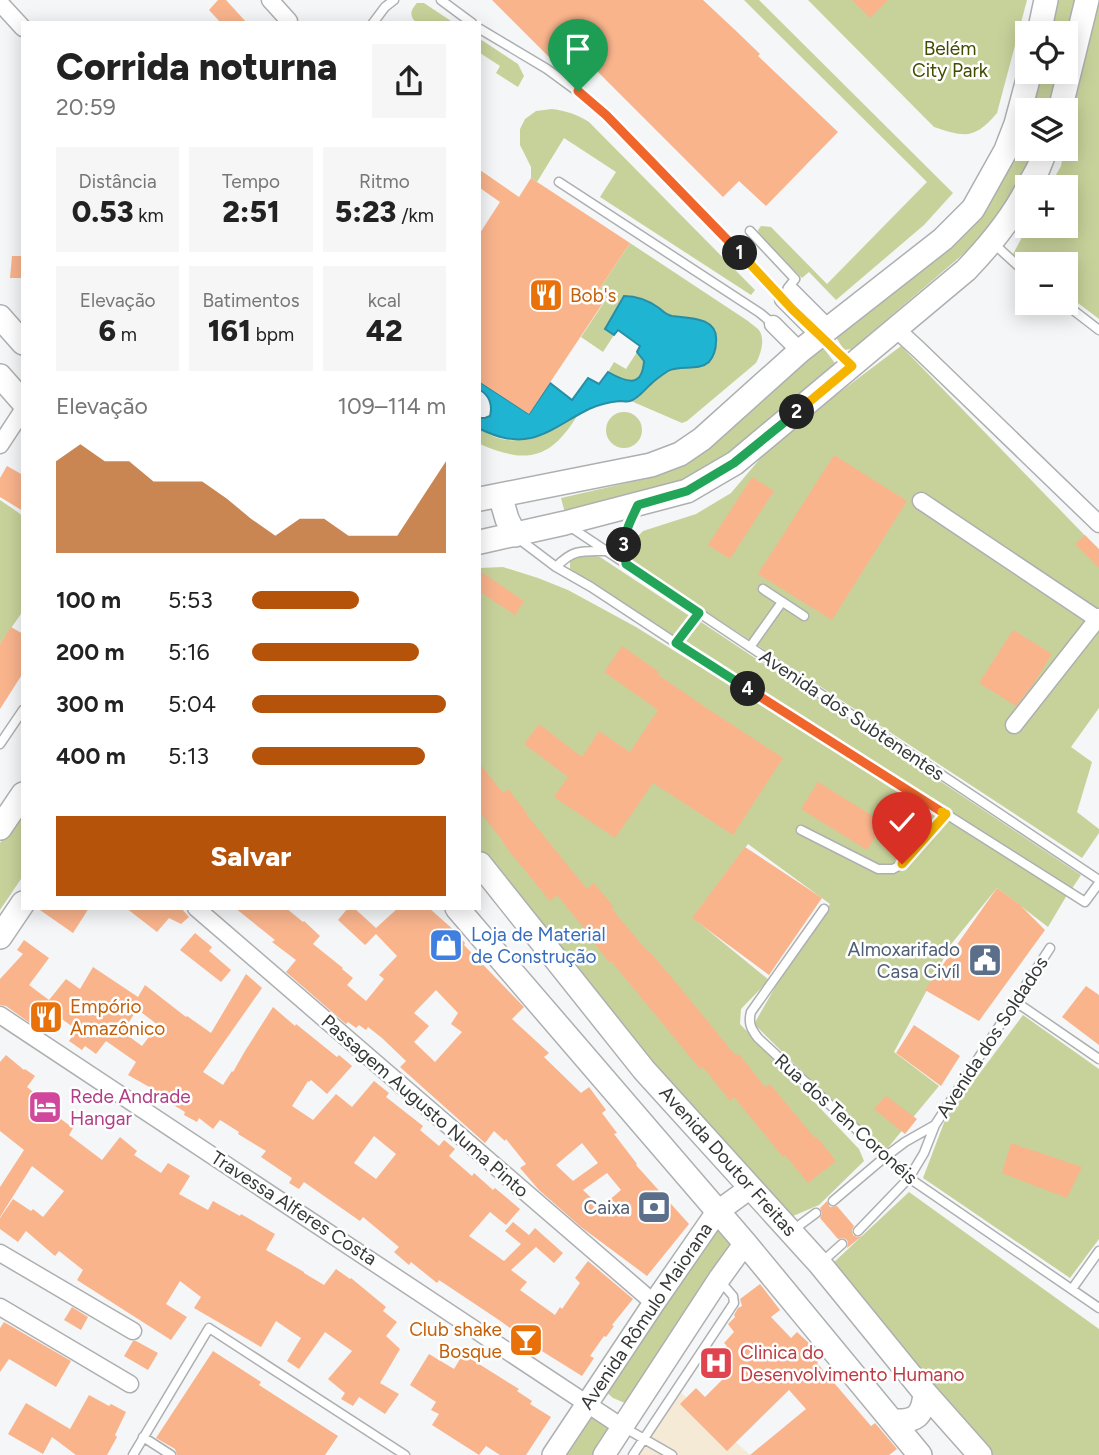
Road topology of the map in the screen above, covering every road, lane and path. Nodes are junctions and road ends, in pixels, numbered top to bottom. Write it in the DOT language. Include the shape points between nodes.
graph roads {
  1 [pos="270,0"];
  2 [pos="394,0"];
  3 [pos="441,0"];
  4 [pos="1046,0"];
  5 [pos="1087,0"];
  6 [pos="0,3"];
  7 [pos="289,21"];
  8 [pos="374,21"];
  9 [pos="469,21"];
  10 [pos="1042,21"];
  11 [pos="21,26"];
  12 [pos="481,30"];
  13 [pos="1027,84"];
  14 [pos="1063,98"];
  15 [pos="559,182"];
  16 [pos="1015,212"];
  17 [pos="750,231"];
  18 [pos="992,243"];
  19 [pos="1015,263"];
  20 [pos="787,295"];
  21 [pos="1078,314"];
  22 [pos="0,317"];
  23 [pos="774,324"];
  24 [pos="896,329"];
  25 [pos="1099,330"];
  26 [pos="824,332"];
  27 [pos="21,341"];
  28 [pos="800,351"];
  29 [pos="852,366"];
  30 [pos="0,376"];
  31 [pos="21,400"];
  32 [pos="21,413"];
  33 [pos="0,445"];
  34 [pos="535,488"];
  35 [pos="490,497"];
  36 [pos="920,501"];
  37 [pos="638,505"];
  38 [pos="565,523"];
  39 [pos="1099,524"];
  40 [pos="514,536"];
  41 [pos="481,542"];
  42 [pos="606,551"];
  43 [pos="626,564"];
  44 [pos="556,568"];
  45 [pos="764,589"];
  46 [pos="782,602"];
  47 [pos="699,613"];
  48 [pos="804,616"];
  49 [pos="1098,619"];
  50 [pos="676,643"];
  51 [pos="750,647"];
  52 [pos="21,713"];
  53 [pos="1014,725"];
  54 [pos="0,744"];
  55 [pos="21,797"];
  56 [pos="946,814"];
  57 [pos="0,828"];
  58 [pos="801,830"];
  59 [pos="481,865"];
  60 [pos="1099,882"];
  61 [pos="21,905"];
  62 [pos="824,909"];
  63 [pos="198,910"];
  64 [pos="459,910"];
  65 [pos="0,937"];
  66 [pos="1050,947"];
  67 [pos="1016,1002"];
  68 [pos="0,1014"];
  69 [pos="1099,1059"];
  70 [pos="644,1070"];
  71 [pos="615,1093"];
  72 [pos="935,1125"];
  73 [pos="885,1157"];
  74 [pos="909,1178"];
  75 [pos="750,1188"];
  76 [pos="832,1201"];
  77 [pos="717,1212"];
  78 [pos="816,1213"];
  79 [pos="791,1231"];
  80 [pos="858,1231"];
  81 [pos="745,1243"];
  82 [pos="842,1244"];
  83 [pos="1099,1251"];
  84 [pos="0,1253"];
  85 [pos="820,1264"];
  86 [pos="719,1279"];
  87 [pos="1072,1289"];
  88 [pos="654,1303"];
  89 [pos="0,1307"];
  90 [pos="1099,1308"];
  91 [pos="133,1331"];
  92 [pos="130,1384"];
  93 [pos="925,1393"];
  94 [pos="587,1402"];
  95 [pos="893,1421"];
  96 [pos="622,1427"];
  97 [pos="143,1437"];
  98 [pos="643,1439"];
  99 [pos="133,1455"];
  100 [pos="171,1455"];
  101 [pos="405,1455"];
  102 [pos="553,1455"];
  103 [pos="604,1455"];
  104 [pos="633,1455"];
  105 [pos="672,1455"];
  106 [pos="920,1455"];
  107 [pos="980,1455"];
  1 -- 7 [label="street"];
  2 -- 8 [label="lane"];
  3 -- 9 [label="lane"];
  4 -- 10 [label="main road"];
  5 -- 14 [label="main road"];
  6 -- 11 [label="street"];
  12 -- 20 [label="lane" via="547,69 606,115"];
  13 -- 26 [label="main road" via="1006,150 973,209 943,239"];
  15 -- 23 [label="lane"];
  16 -- 18 [label="main road"];
  17 -- 20 [label="lane" via="795,279"];
  18 -- 19 [label="lane"];
  18 -- 24 [label="main road"];
  20 -- 26 [label="street"];
  21 -- 25 [label="lane"];
  22 -- 27 [label="main road"];
  23 -- 28 [label="street"];
  24 -- 29 [label="main road"];
  24 -- 39 [label="street"];
  26 -- 28 [label="main road"];
  26 -- 29 [label="lane"];
  28 -- 34 [label="main road" via="680,454 651,465"];
  29 -- 37 [label="main road" via="734,463 687,491"];
  30 -- 31 [label="main road"];
  32 -- 33 [label="street"];
  34 -- 35 [label="main road"];
  34 -- 38 [label="main road"];
  35 -- 40 [label="main road"];
  36 -- 49 [label="street"];
  37 -- 38 [label="main road"];
  37 -- 43 [label="lane" via="625,535"];
  38 -- 40 [label="main road"];
  38 -- 42 [label="lane, Avenida dos Subtenentes"];
  40 -- 41 [label="main road"];
  40 -- 44 [label="lane, Avenida dos Subtenentes"];
  42 -- 43 [label="lane, Avenida dos Subtenentes"];
  42 -- 44 [label="lane" via="574,552"];
  43 -- 47 [label="lane, Avenida dos Subtenentes"];
  44 -- 50 [label="lane, Avenida dos Subtenentes"];
  45 -- 46 [label="lane"];
  46 -- 48 [label="lane"];
  46 -- 51 [label="lane"];
  47 -- 50 [label="lane"];
  47 -- 51 [label="lane, Avenida dos Subtenentes"];
  49 -- 53 [label="street"];
  50 -- 56 [label="lane, Avenida dos Subtenentes"];
  51 -- 60 [label="lane, Avenida dos Subtenentes"];
  52 -- 54 [label="lane"];
  55 -- 57 [label="main road"];
  56 -- 58 [label="lane" via="893,869 878,869"];
  56 -- 60 [label="lane, Avenida dos Subtenentes" via="1085,902"];
  59 -- 70 [label="main road, Avenida Doutor Freitas"];
  61 -- 65 [label="main road"];
  62 -- 73 [label="lane, Rua dos Ten Coronéis" via="751,1012 749,1023 758,1038"];
  63 -- 88 [label="street, Passagem Augusto Numa Pinto"];
  64 -- 71 [label="main road, Avenida Doutor Freitas"];
  66 -- 67 [label="lane, Avenida dos Soldados"];
  67 -- 69 [label="lane"];
  67 -- 72 [label="lane, Avenida dos Soldados"];
  68 -- 94 [label="street, Travessa Alferes Costa"];
  70 -- 71 [label="main road" via="637,1087"];
  70 -- 75 [label="main road, Avenida Doutor Freitas"];
  71 -- 77 [label="main road, Avenida Doutor Freitas"];
  72 -- 73 [label="lane"];
  72 -- 74 [label="lane, Avenida dos Soldados"];
  73 -- 74 [label="lane, Rua dos Ten Coronéis"];
  73 -- 76 [label="lane"];
  74 -- 80 [label="lane, Avenida dos Soldados"];
  74 -- 87 [label="lane, Rua dos Ten Coronéis"];
  75 -- 77 [label="street, Avenida Rômulo Maiorana"];
  75 -- 79 [label="main road, Avenida Doutor Freitas"];
  77 -- 81 [label="main road, Avenida Doutor Freitas"];
  77 -- 88 [label="street, Avenida Rômulo Maiorana"];
  78 -- 79 [label="lane"];
  79 -- 85 [label="main road, Avenida Doutor Freitas"];
  81 -- 86 [label="street, Avenida Rômulo Maiorana"];
  81 -- 95 [label="main road, Avenida Doutor Freitas"];
  82 -- 85 [label="lane"];
  83 -- 87 [label="lane"];
  84 -- 91 [label="street"];
  85 -- 93 [label="main road, Avenida Doutor Freitas"];
  86 -- 96 [label="street, Avenida Rômulo Maiorana"];
  86 -- 98 [label="lane" via="734,1303"];
  87 -- 90 [label="lane, Rua dos Ten Coronéis"];
  88 -- 94 [label="street, Avenida Rômulo Maiorana"];
  89 -- 92 [label="street"];
  93 -- 95 [label="main road" via="920,1414"];
  93 -- 107 [label="main road, Avenida Doutor Freitas"];
  94 -- 96 [label="street, Travessa Alferes Costa"];
  94 -- 102 [label="street, Avenida Rômulo Maiorana"];
  95 -- 106 [label="main road, Avenida Doutor Freitas"];
  96 -- 98 [label="lane"];
  96 -- 103 [label="street, Avenida Rômulo Maiorana"];
  97 -- 99 [label="lane"];
  97 -- 100 [label="lane"];
  97 -- 101 [label="lane" via="209,1328"];
  98 -- 104 [label="lane"];
  98 -- 105 [label="lane"];
}
